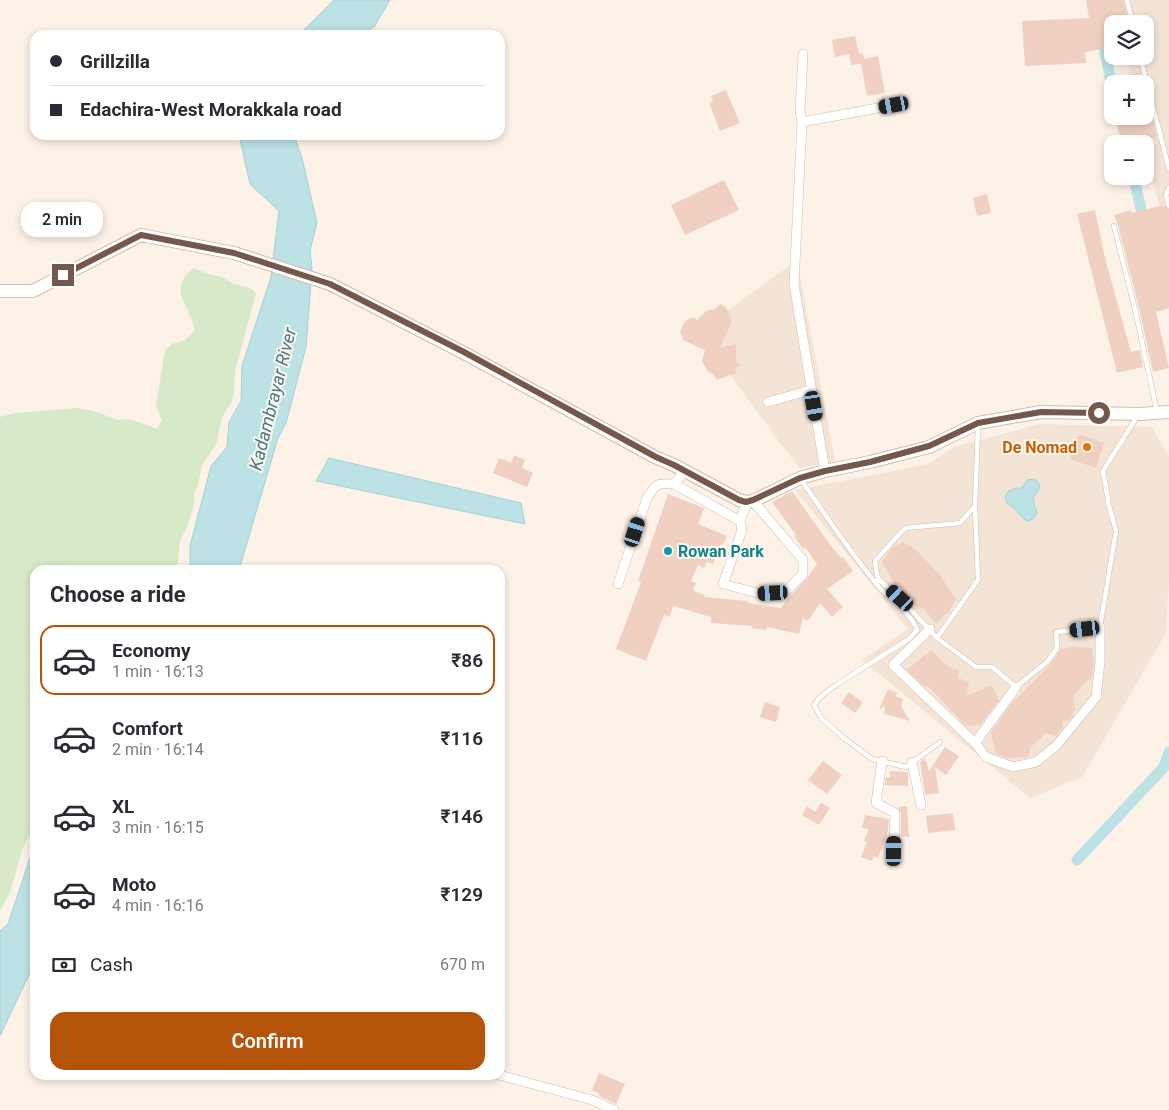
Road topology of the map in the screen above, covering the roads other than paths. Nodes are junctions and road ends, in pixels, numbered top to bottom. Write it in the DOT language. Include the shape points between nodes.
graph roads {
  1 [pos="1127,0"];
  2 [pos="1131,15"];
  3 [pos="803,54"];
  4 [pos="1142,65"];
  5 [pos="894,105"];
  6 [pos="802,122"];
  7 [pos="1169,169"];
  8 [pos="1169,186"];
  9 [pos="1169,206"];
  10 [pos="1114,226"];
  11 [pos="0,291"];
  12 [pos="811,390"];
  13 [pos="768,402"];
  14 [pos="1163,413"];
  15 [pos="1138,414"];
  16 [pos="978,423"];
  17 [pos="825,471"];
  18 [pos="685,472"];
  19 [pos="800,478"];
  20 [pos="674,484"];
  21 [pos="750,501"];
  22 [pos="975,506"];
  23 [pos="740,521"];
  24 [pos="618,584"];
  25 [pos="1100,627"];
  26 [pos="930,629"];
  27 [pos="937,638"];
  28 [pos="1016,687"];
  29 [pos="940,742"];
  30 [pos="975,743"];
  31 [pos="882,761"];
  32 [pos="912,762"];
  33 [pos="921,805"];
  34 [pos="894,851"];
  35 [pos="505,1077"];
  36 [pos="614,1110"];
  1 -- 2 [label="lane"];
  3 -- 6 [label="street"];
  4 -- 7 [label="lane"];
  5 -- 6 [label="street"];
  6 -- 12 [label="street" via="794,284"];
  8 -- 9 [label="lane" via="1166,195"];
  10 -- 14 [label="lane"];
  11 -- 18 [label="main road" via="33,291 141,235 234,253 330,284 464,352"];
  12 -- 13 [label="street"];
  12 -- 17 [label="street"];
  14 -- 15 [label="main road"];
  15 -- 16 [label="main road" via="1041,412"];
  15 -- 25 [label="lane" via="1103,471 1116,531"];
  16 -- 17 [label="main road" via="929,446"];
  16 -- 22 [label="lane"];
  17 -- 19 [label="main road"];
  18 -- 20 [label="street"];
  18 -- 21 [label="main road" via="739,500"];
  19 -- 21 [label="main road"];
  19 -- 31 [label="lane" via="858,559 914,621 917,630 910,639 836,685 814,705 822,719 844,738 872,759"];
  20 -- 23 [label="street"];
  20 -- 24 [label="street" via="654,486 647,498"];
  21 -- 23 [label="street"];
  21 -- 23 [label="street" via="803,560 803,574 786,592 761,594 723,584 742,530"];
  22 -- 26 [label="lane" via="960,523 905,528 875,561 878,579"];
  22 -- 27 [label="lane" via="978,580"];
  25 -- 28 [label="lane" via="1056,632 1057,648 1047,662"];
  25 -- 30 [label="street" via="1096,697 1056,746 1036,762 1013,767 986,757"];
  26 -- 27 [label="lane"];
  26 -- 30 [label="street" via="892,665"];
  27 -- 28 [label="lane" via="976,667 992,667"];
  28 -- 30 [label="street"];
  29 -- 32 [label="lane"];
  31 -- 32 [label="lane" via="906,767"];
  31 -- 34 [label="street" via="876,804 895,813"];
  32 -- 33 [label="street"];
  35 -- 36 [label="street" via="592,1100"];
}
